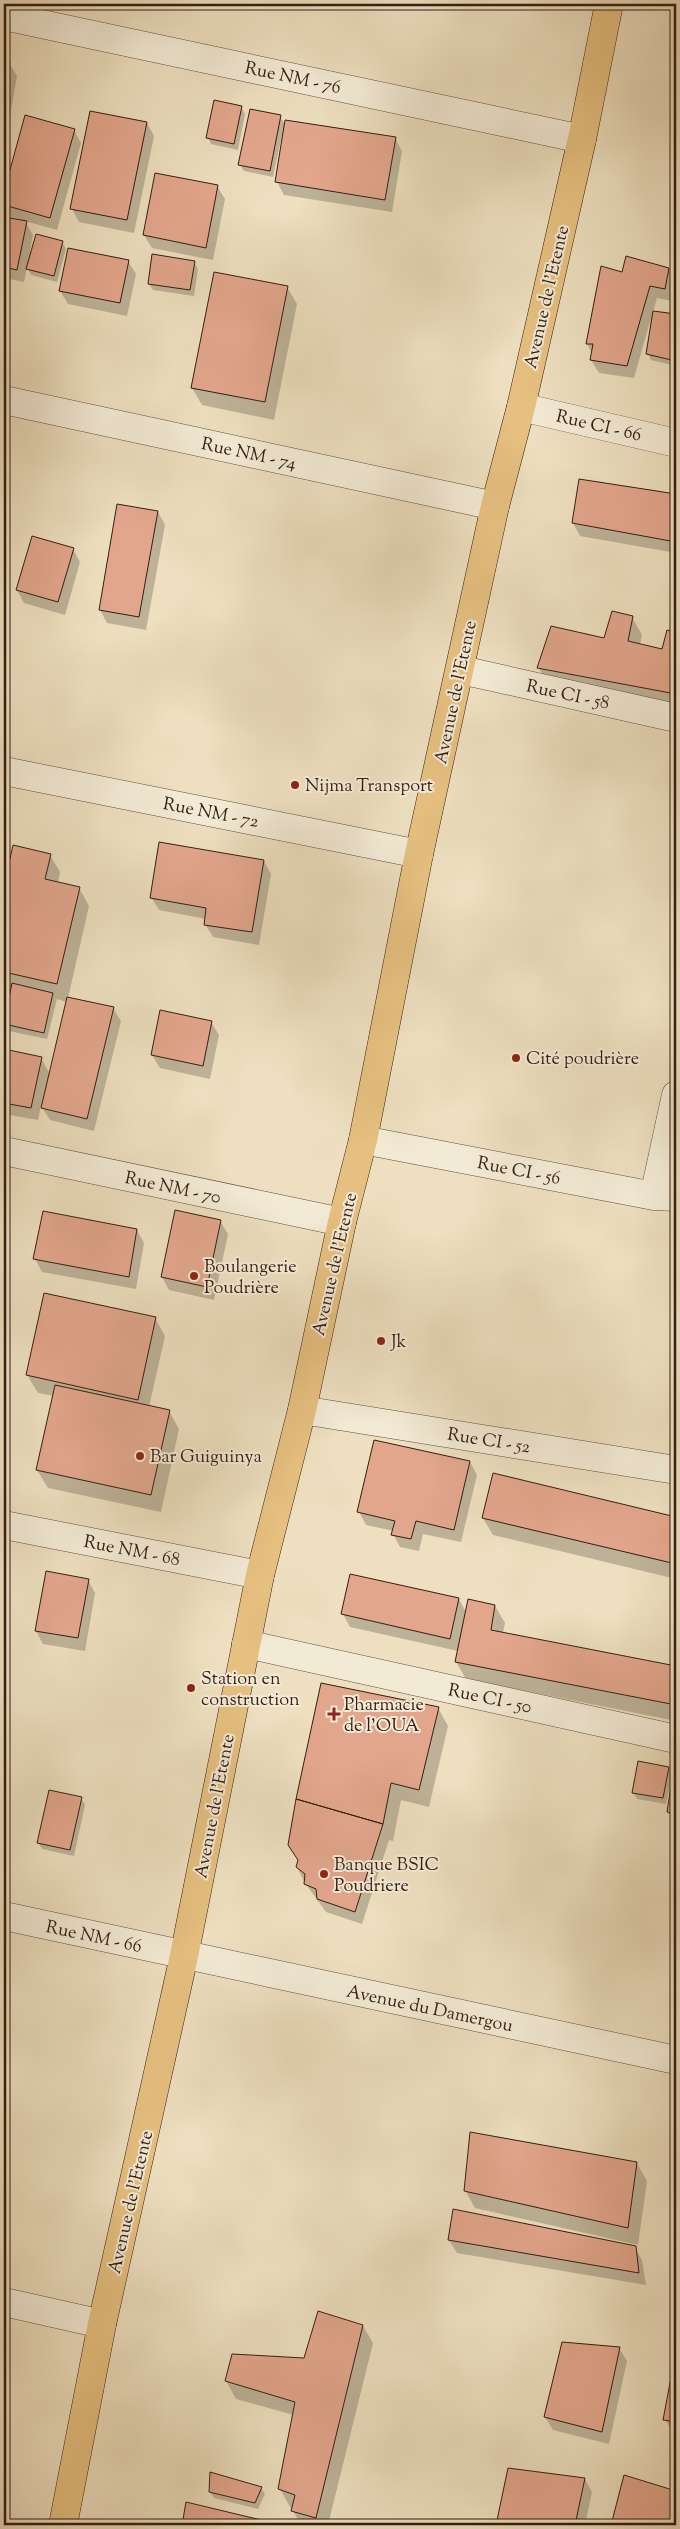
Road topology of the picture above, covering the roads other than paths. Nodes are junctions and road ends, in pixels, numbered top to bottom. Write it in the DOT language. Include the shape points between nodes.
graph roads {
  1 [pos="609,4"];
  2 [pos="4,16"];
  3 [pos="582,139"];
  4 [pos="4,400"];
  5 [pos="521,407"];
  6 [pos="676,443"];
  7 [pos="495,506"];
  8 [pos="461,670"];
  9 [pos="676,718"];
  10 [pos="4,771"];
  11 [pos="419,854"];
  12 [pos="676,1095"];
  13 [pos="363,1140"];
  14 [pos="4,1151"];
  15 [pos="665,1196"];
  16 [pos="342,1222"];
  17 [pos="302,1410"];
  18 [pos="676,1470"];
  19 [pos="4,1525"];
  20 [pos="260,1575"];
  21 [pos="246,1644"];
  22 [pos="676,1739"];
  23 [pos="4,1916"];
  24 [pos="184,1956"];
  25 [pos="676,2060"];
  26 [pos="4,2302"];
  27 [pos="102,2324"];
  28 [pos="63,2525"];
  1 -- 3 [label="main road, Avenue de l'Etente"];
  2 -- 3 [label="street, Rue NM - 76"];
  3 -- 5 [label="main road, Avenue de l'Etente"];
  4 -- 7 [label="street, Rue NM - 74"];
  5 -- 6 [label="street, Rue CI - 66"];
  5 -- 7 [label="main road, Avenue de l'Etente"];
  7 -- 8 [label="main road, Avenue de l'Etente"];
  8 -- 9 [label="street, Rue CI - 58"];
  8 -- 11 [label="main road, Avenue de l'Etente"];
  10 -- 11 [label="street, Rue NM - 72"];
  11 -- 13 [label="main road, Avenue de l'Etente"];
  12 -- 15 [label="street"];
  13 -- 15 [label="street, Rue CI - 56"];
  13 -- 16 [label="main road, Avenue de l'Etente"];
  14 -- 16 [label="street, Rue NM - 70"];
  16 -- 17 [label="main road, Avenue de l'Etente"];
  17 -- 18 [label="street, Rue CI - 52"];
  17 -- 20 [label="main road, Avenue de l'Etente"];
  19 -- 20 [label="street, Rue NM - 68"];
  20 -- 21 [label="main road, Avenue de l'Etente"];
  21 -- 22 [label="street, Rue CI - 50"];
  21 -- 24 [label="main road, Avenue de l'Etente"];
  23 -- 24 [label="street, Rue NM - 66"];
  24 -- 25 [label="street, Avenue du Damergou"];
  24 -- 27 [label="main road, Avenue de l'Etente"];
  26 -- 27 [label="street"];
  27 -- 28 [label="main road, Avenue de l'Etente"];
}
